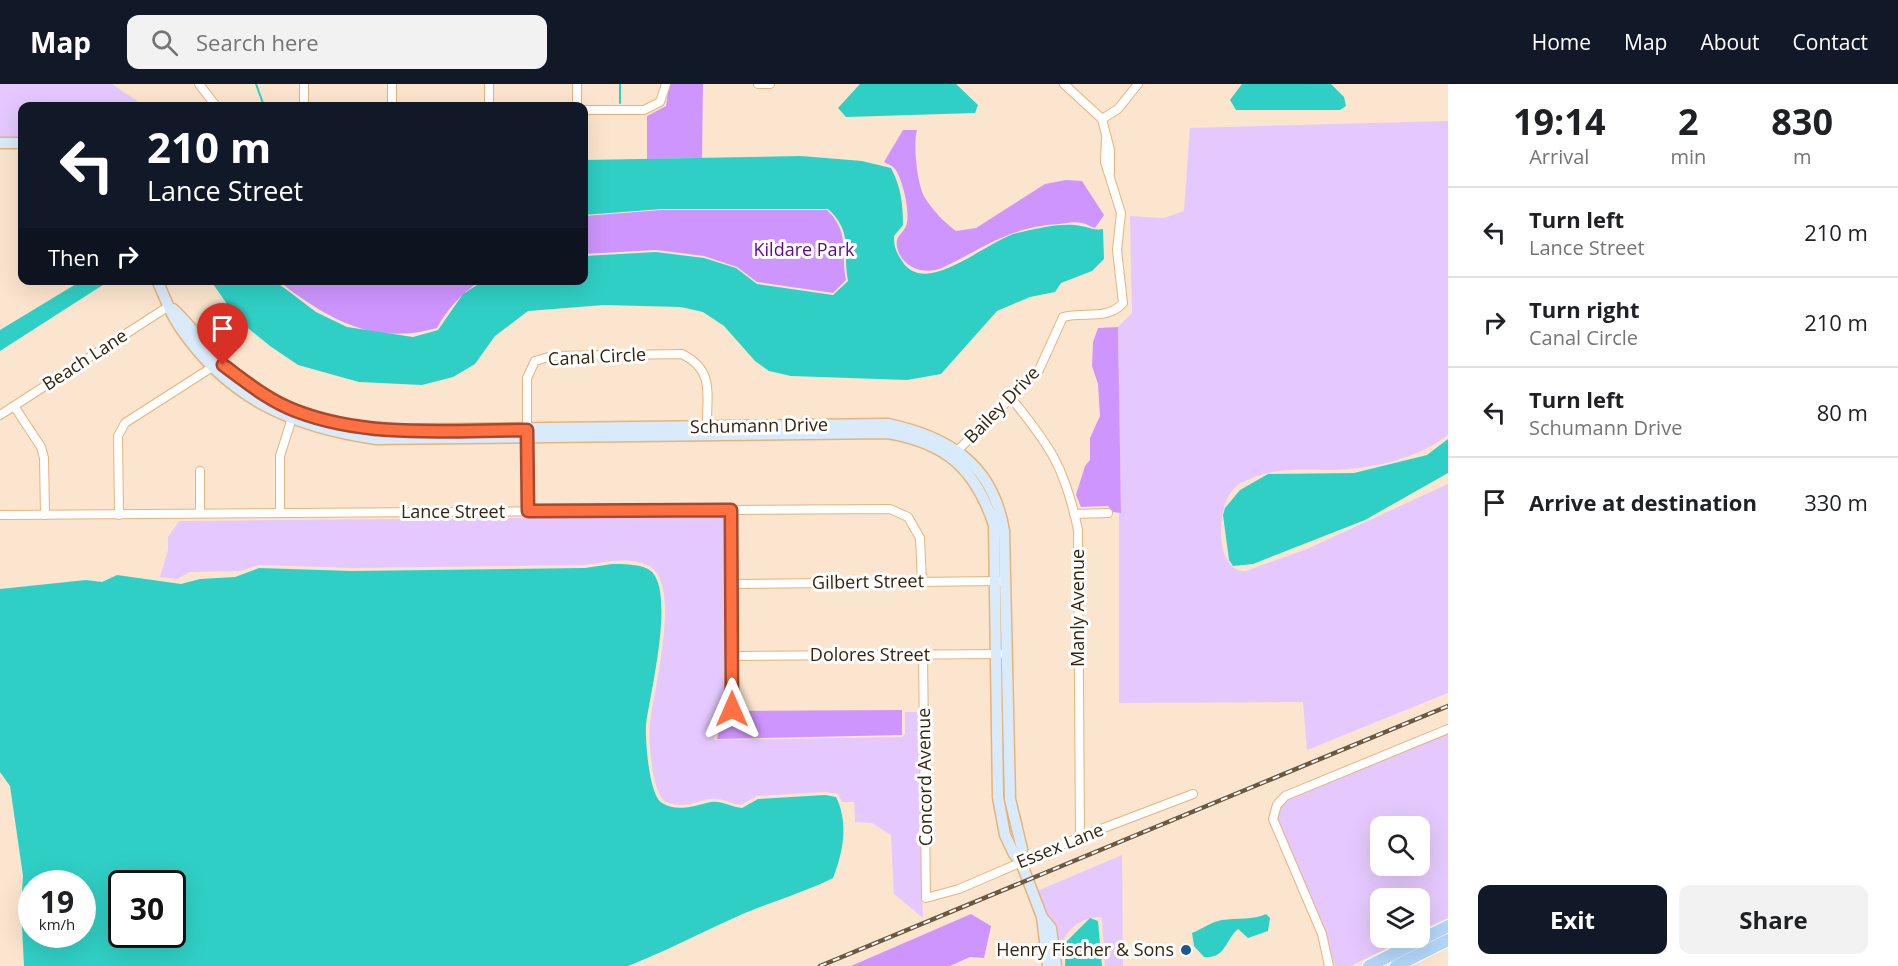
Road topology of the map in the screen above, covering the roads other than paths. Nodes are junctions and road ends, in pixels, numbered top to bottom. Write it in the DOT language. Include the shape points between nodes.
graph roads {
  1 [pos="199,84"];
  2 [pos="304,84"];
  3 [pos="392,84"];
  4 [pos="489,84"];
  5 [pos="576,84"];
  6 [pos="666,84"];
  7 [pos="758,84"];
  8 [pos="770,84"];
  9 [pos="1064,84"];
  10 [pos="1138,84"];
  11 [pos="213,102"];
  12 [pos="304,102"];
  13 [pos="392,102"];
  14 [pos="489,102"];
  15 [pos="577,102"];
  16 [pos="588,110"];
  17 [pos="1102,119"];
  18 [pos="0,143"];
  19 [pos="18,143"];
  20 [pos="159,285"];
  21 [pos="169,306"];
  22 [pos="216,365"];
  23 [pos="1011,398"];
  24 [pos="14,406"];
  25 [pos="0,415"];
  26 [pos="293,415"];
  27 [pos="707,432"];
  28 [pos="527,434"];
  29 [pos="954,453"];
  30 [pos="200,471"];
  31 [pos="731,510"];
  32 [pos="528,511"];
  33 [pos="200,513"];
  34 [pos="280,513"];
  35 [pos="1108,513"];
  36 [pos="1074,514"];
  37 [pos="0,515"];
  38 [pos="45,515"];
  39 [pos="119,515"];
  40 [pos="1001,581"];
  41 [pos="921,582"];
  42 [pos="731,584"];
  43 [pos="1002,654"];
  44 [pos="923,655"];
  45 [pos="732,656"];
  46 [pos="732,709"];
  47 [pos="1448,729"];
  48 [pos="1194,794"];
  49 [pos="1080,837"];
  50 [pos="1021,862"];
  51 [pos="926,898"];
  52 [pos="1042,917"];
  53 [pos="1448,926"];
  54 [pos="1448,940"];
  55 [pos="1048,966"];
  56 [pos="1056,966"];
  57 [pos="1329,966"];
  58 [pos="1369,966"];
  59 [pos="1396,966"];
  1 -- 11 [label="street"];
  2 -- 12 [label="street"];
  3 -- 13 [label="street"];
  4 -- 14 [label="street"];
  5 -- 15 [label="street"];
  6 -- 16 [label="street" via="660,102 647,110"];
  7 -- 8 [label="street"];
  9 -- 17 [label="street"];
  10 -- 17 [label="street" via="1118,109"];
  17 -- 23 [label="street, Bailey Drive" via="1104,150 1121,213 1118,250 1123,303 1108,314 1063,317 1039,370"];
  18 -- 19 [label="street"];
  20 -- 21 [label="street, Schumann Drive"];
  21 -- 22 [label="street, Schumann Drive"];
  21 -- 24 [label="street, Beach Lane"];
  22 -- 26 [label="street, Schumann Drive"];
  22 -- 39 [label="street" via="125,423 118,436"];
  23 -- 29 [label="street, Bailey Drive"];
  23 -- 36 [label="street, Manly Avenue" via="1045,440 1062,470"];
  24 -- 25 [label="street, Beach Lane"];
  24 -- 38 [label="street" via="41,447"];
  26 -- 28 [label="street, Schumann Drive" via="375,430"];
  26 -- 34 [label="street" via="280,456"];
  27 -- 28 [label="street, Schumann Drive"];
  27 -- 28 [label="street, Canal Circle" via="706,376 698,362 682,354 552,356 535,361 527,378"];
  27 -- 29 [label="street, Schumann Drive" via="888,424 932,436"];
  28 -- 32 [label="street, Canal Circle"];
  29 -- 40 [label="street, Schumann Drive" via="978,471 996,500 1004,531"];
  30 -- 33 [label="street"];
  31 -- 32 [label="street, Lance Street"];
  31 -- 41 [label="street, Lance Street" via="890,509 908,517 920,538"];
  31 -- 42 [label="street"];
  32 -- 34 [label="street, Lance Street"];
  33 -- 34 [label="street, Lance Street"];
  33 -- 39 [label="street, Lance Street"];
  35 -- 36 [label="street"];
  36 -- 49 [label="street, Manly Avenue" via="1078,530"];
  37 -- 38 [label="street, Lance Street"];
  38 -- 39 [label="street, Lance Street"];
  40 -- 41 [label="street, Gilbert Street"];
  40 -- 43 [label="street, Schumann Drive"];
  41 -- 42 [label="street, Gilbert Street"];
  42 -- 45 [label="street"];
  43 -- 44 [label="street, Dolores Street"];
  43 -- 50 [label="street, Schumann Drive" via="1004,796 1022,849"];
  44 -- 45 [label="street, Dolores Street"];
  44 -- 51 [label="street, Concord Avenue"];
  45 -- 46 [label="street"];
  47 -- 57 [label="street" via="1285,796 1277,805 1272,819 1321,931"];
  48 -- 49 [label="street, Essex Lane"];
  49 -- 50 [label="street, Essex Lane"];
  50 -- 51 [label="street, Essex Lane" via="941,896"];
  50 -- 52 [label="street, Schumann Drive"];
  52 -- 55 [label="street, Schumann Drive"];
  52 -- 56 [label="street, Schumann Drive" via="1051,928"];
  53 -- 58 [label="main road"];
  54 -- 59 [label="main road"];
}
